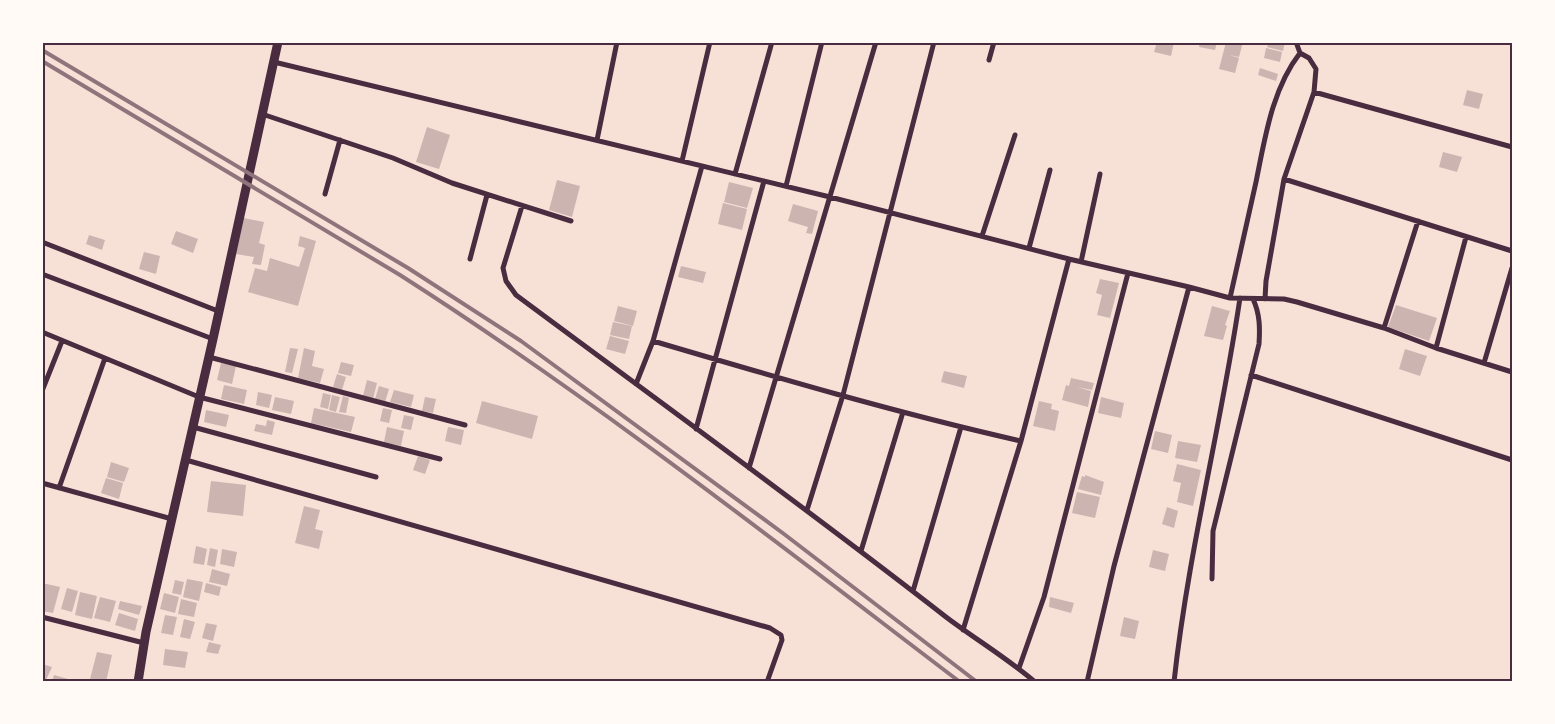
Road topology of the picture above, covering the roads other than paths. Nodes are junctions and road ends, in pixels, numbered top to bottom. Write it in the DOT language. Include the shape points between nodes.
graph roads {
  1 [pos="278,42"];
  2 [pos="617,42"];
  3 [pos="710,42"];
  4 [pos="772,42"];
  5 [pos="822,42"];
  6 [pos="876,42"];
  7 [pos="934,42"];
  8 [pos="994,42"];
  9 [pos="1296,42"];
  10 [pos="1300,53"];
  11 [pos="989,60"];
  12 [pos="274,62"];
  13 [pos="1314,92"];
  14 [pos="262,114"];
  15 [pos="1015,135"];
  16 [pos="340,140"];
  17 [pos="597,140"];
  18 [pos="1512,148"];
  19 [pos="682,160"];
  20 [pos="702,166"];
  21 [pos="1050,170"];
  22 [pos="735,174"];
  23 [pos="1100,174"];
  24 [pos="1284,179"];
  25 [pos="764,181"];
  26 [pos="786,186"];
  27 [pos="325,194"];
  28 [pos="487,194"];
  29 [pos="830,196"];
  30 [pos="522,206"];
  31 [pos="889,212"];
  32 [pos="572,220"];
  33 [pos="1418,221"];
  34 [pos="982,236"];
  35 [pos="1466,237"];
  36 [pos="42,242"];
  37 [pos="1029,248"];
  38 [pos="1512,251"];
  39 [pos="470,259"];
  40 [pos="1069,259"];
  41 [pos="1080,262"];
  42 [pos="1512,268"];
  43 [pos="42,274"];
  44 [pos="1128,274"];
  45 [pos="1189,286"];
  46 [pos="1230,298"];
  47 [pos="1240,298"];
  48 [pos="1253,299"];
  49 [pos="1265,299"];
  50 [pos="218,311"];
  51 [pos="1384,328"];
  52 [pos="42,332"];
  53 [pos="213,338"];
  54 [pos="62,341"];
  55 [pos="653,341"];
  56 [pos="1436,348"];
  57 [pos="209,357"];
  58 [pos="105,358"];
  59 [pos="715,359"];
  60 [pos="1484,363"];
  61 [pos="1512,372"];
  62 [pos="1251,375"];
  63 [pos="777,377"];
  64 [pos="636,384"];
  65 [pos="42,391"];
  66 [pos="843,394"];
  67 [pos="200,397"];
  68 [pos="903,412"];
  69 [pos="466,425"];
  70 [pos="193,427"];
  71 [pos="961,427"];
  72 [pos="696,429"];
  73 [pos="1021,441"];
  74 [pos="440,459"];
  75 [pos="186,460"];
  76 [pos="1512,460"];
  77 [pos="750,468"];
  78 [pos="376,477"];
  79 [pos="42,483"];
  80 [pos="59,488"];
  81 [pos="807,510"];
  82 [pos="172,518"];
  83 [pos="861,551"];
  84 [pos="1212,579"];
  85 [pos="913,591"];
  86 [pos="42,617"];
  87 [pos="963,630"];
  88 [pos="144,643"];
  89 [pos="1019,668"];
  90 [pos="138,682"];
  91 [pos="767,682"];
  92 [pos="1035,682"];
  93 [pos="1087,682"];
  94 [pos="1174,682"];
  1 -- 12 [label="street"];
  2 -- 17 [label="street"];
  3 -- 19 [label="street"];
  4 -- 22 [label="street"];
  5 -- 26 [label="street"];
  6 -- 29 [label="street"];
  7 -- 31 [label="street"];
  8 -- 11 [label="street"];
  9 -- 10 [label="street"];
  10 -- 13 [label="street" via="1309,58 1316,69"];
  10 -- 46 [label="street" via="1284,78 1272,110"];
  12 -- 14 [label="street"];
  12 -- 17 [label="street"];
  13 -- 18 [label="street"];
  13 -- 24 [label="street"];
  14 -- 16 [label="street"];
  14 -- 50 [label="street"];
  15 -- 34 [label="street"];
  16 -- 27 [label="street"];
  16 -- 28 [label="street"];
  17 -- 19 [label="street"];
  19 -- 20 [label="street"];
  20 -- 22 [label="street"];
  20 -- 55 [label="street"];
  21 -- 37 [label="street"];
  22 -- 25 [label="street"];
  23 -- 41 [label="street"];
  24 -- 33 [label="street"];
  24 -- 49 [label="street"];
  25 -- 26 [label="street"];
  25 -- 59 [label="street"];
  26 -- 29 [label="street"];
  28 -- 30 [label="street"];
  28 -- 39 [label="street"];
  29 -- 31 [label="street"];
  29 -- 63 [label="street"];
  30 -- 32 [label="street"];
  30 -- 64 [label="street" via="503,268 510,289"];
  31 -- 34 [label="street"];
  31 -- 66 [label="street"];
  33 -- 35 [label="street"];
  33 -- 51 [label="street"];
  34 -- 37 [label="street"];
  35 -- 38 [label="street"];
  35 -- 56 [label="street"];
  36 -- 50 [label="street"];
  37 -- 40 [label="street"];
  40 -- 41 [label="street"];
  40 -- 73 [label="street"];
  41 -- 44 [label="street"];
  42 -- 60 [label="street"];
  43 -- 53 [label="street"];
  44 -- 45 [label="street"];
  44 -- 89 [label="street" via="1044,597"];
  45 -- 46 [label="street"];
  45 -- 93 [label="street" via="1114,566"];
  46 -- 47 [label="street"];
  47 -- 48 [label="street"];
  47 -- 94 [label="street" via="1230,367 1180,624"];
  48 -- 49 [label="street"];
  48 -- 62 [label="street" via="1258,309 1260,331"];
  49 -- 51 [label="street" via="1297,302"];
  50 -- 53 [label="street"];
  51 -- 56 [label="street"];
  52 -- 54 [label="street"];
  53 -- 57 [label="street"];
  54 -- 58 [label="street"];
  54 -- 65 [label="street"];
  55 -- 59 [label="street"];
  55 -- 64 [label="street"];
  56 -- 60 [label="street"];
  57 -- 67 [label="street"];
  57 -- 69 [label="street"];
  58 -- 67 [label="street"];
  58 -- 80 [label="street"];
  59 -- 63 [label="street"];
  59 -- 72 [label="street"];
  60 -- 61 [label="street"];
  62 -- 76 [label="street"];
  62 -- 84 [label="street" via="1213,531"];
  63 -- 66 [label="street"];
  63 -- 77 [label="street"];
  64 -- 72 [label="street"];
  66 -- 68 [label="street"];
  66 -- 81 [label="street"];
  67 -- 70 [label="street"];
  67 -- 74 [label="street"];
  68 -- 71 [label="street"];
  68 -- 83 [label="street"];
  70 -- 75 [label="street"];
  70 -- 78 [label="street"];
  71 -- 73 [label="street"];
  71 -- 85 [label="street"];
  72 -- 77 [label="street"];
  73 -- 87 [label="street"];
  75 -- 82 [label="street"];
  75 -- 91 [label="street" via="770,628 781,635 782,640"];
  77 -- 81 [label="street"];
  79 -- 80 [label="street"];
  80 -- 82 [label="street"];
  81 -- 83 [label="street"];
  82 -- 88 [label="street"];
  83 -- 85 [label="street"];
  85 -- 87 [label="street"];
  86 -- 88 [label="street"];
  87 -- 89 [label="street"];
  88 -- 90 [label="street"];
  89 -- 92 [label="street"];
}
